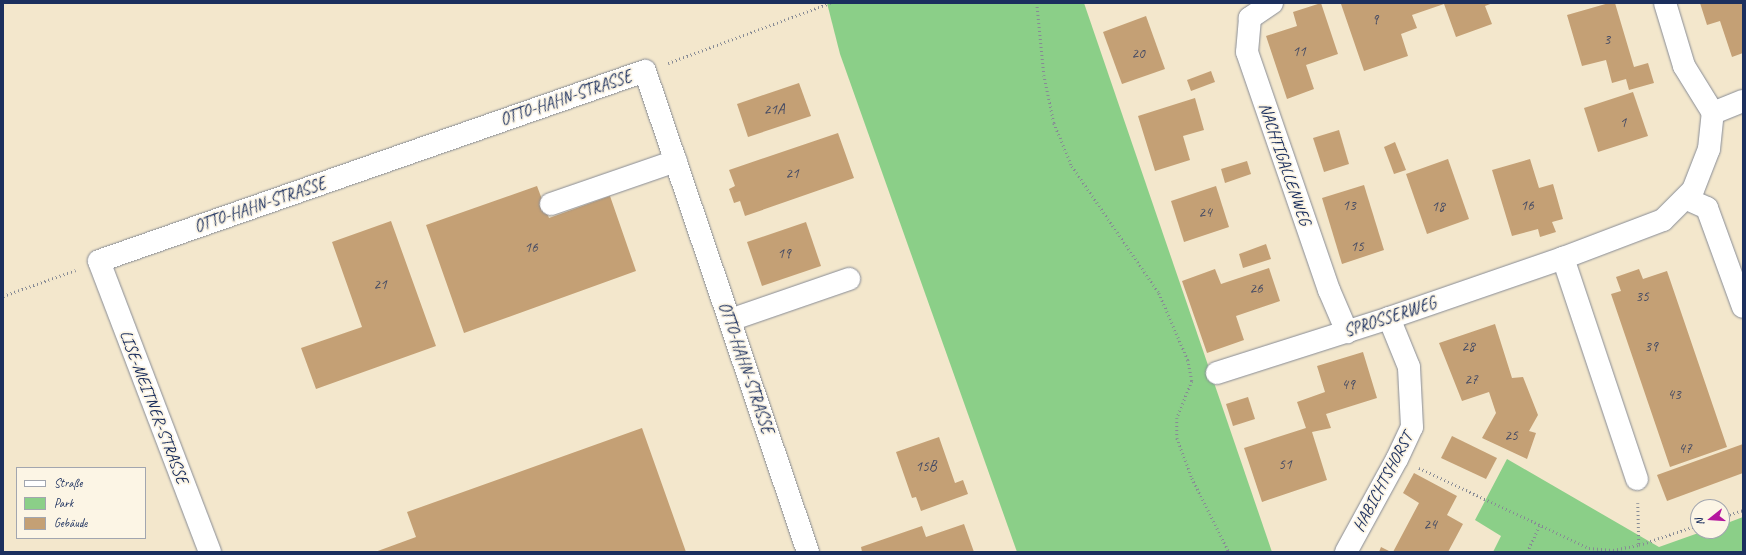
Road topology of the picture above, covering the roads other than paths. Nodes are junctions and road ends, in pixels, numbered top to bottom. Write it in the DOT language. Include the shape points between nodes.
graph roads {
  1 [pos="1272,3"];
  2 [pos="1665,3"];
  3 [pos="1743,101"];
  4 [pos="1713,113"];
  5 [pos="676,161"];
  6 [pos="1687,199"];
  7 [pos="551,204"];
  8 [pos="1563,258"];
  9 [pos="99,261"];
  10 [pos="849,279"];
  11 [pos="1743,307"];
  12 [pos="1389,318"];
  13 [pos="730,320"];
  14 [pos="1347,332"];
  15 [pos="1217,373"];
  16 [pos="1637,479"];
  17 [pos="210,552"];
  18 [pos="808,552"];
  19 [pos="1346,552"];
  1 -- 14 [label="street, NACHTIGALLENWEG" via="1250,18 1247,52 1329,290"];
  2 -- 4 [label="street" via="1684,66"];
  3 -- 4 [label="street"];
  4 -- 6 [label="street, SPROSSERWEG" via="1709,149"];
  5 -- 7 [label="street"];
  5 -- 9 [label="street, OTTO-HAHN-STRASSE" via="645,71"];
  5 -- 13 [label="street, OTTO-HAHN-STRASSE"];
  6 -- 8 [label="street, SPROSSERWEG" via="1663,220"];
  6 -- 11 [label="street" via="1707,208"];
  8 -- 12 [label="street, SPROSSERWEG"];
  8 -- 16 [label="street"];
  9 -- 17 [label="street, LISE-MEITNER-STRASSE"];
  10 -- 13 [label="street"];
  12 -- 14 [label="street, SPROSSERWEG"];
  12 -- 19 [label="street, HABICHTSHORST" via="1409,367 1412,427 1405,462"];
  13 -- 18 [label="street, OTTO-HAHN-STRASSE"];
  14 -- 15 [label="street, SPROSSERWEG"];
}
